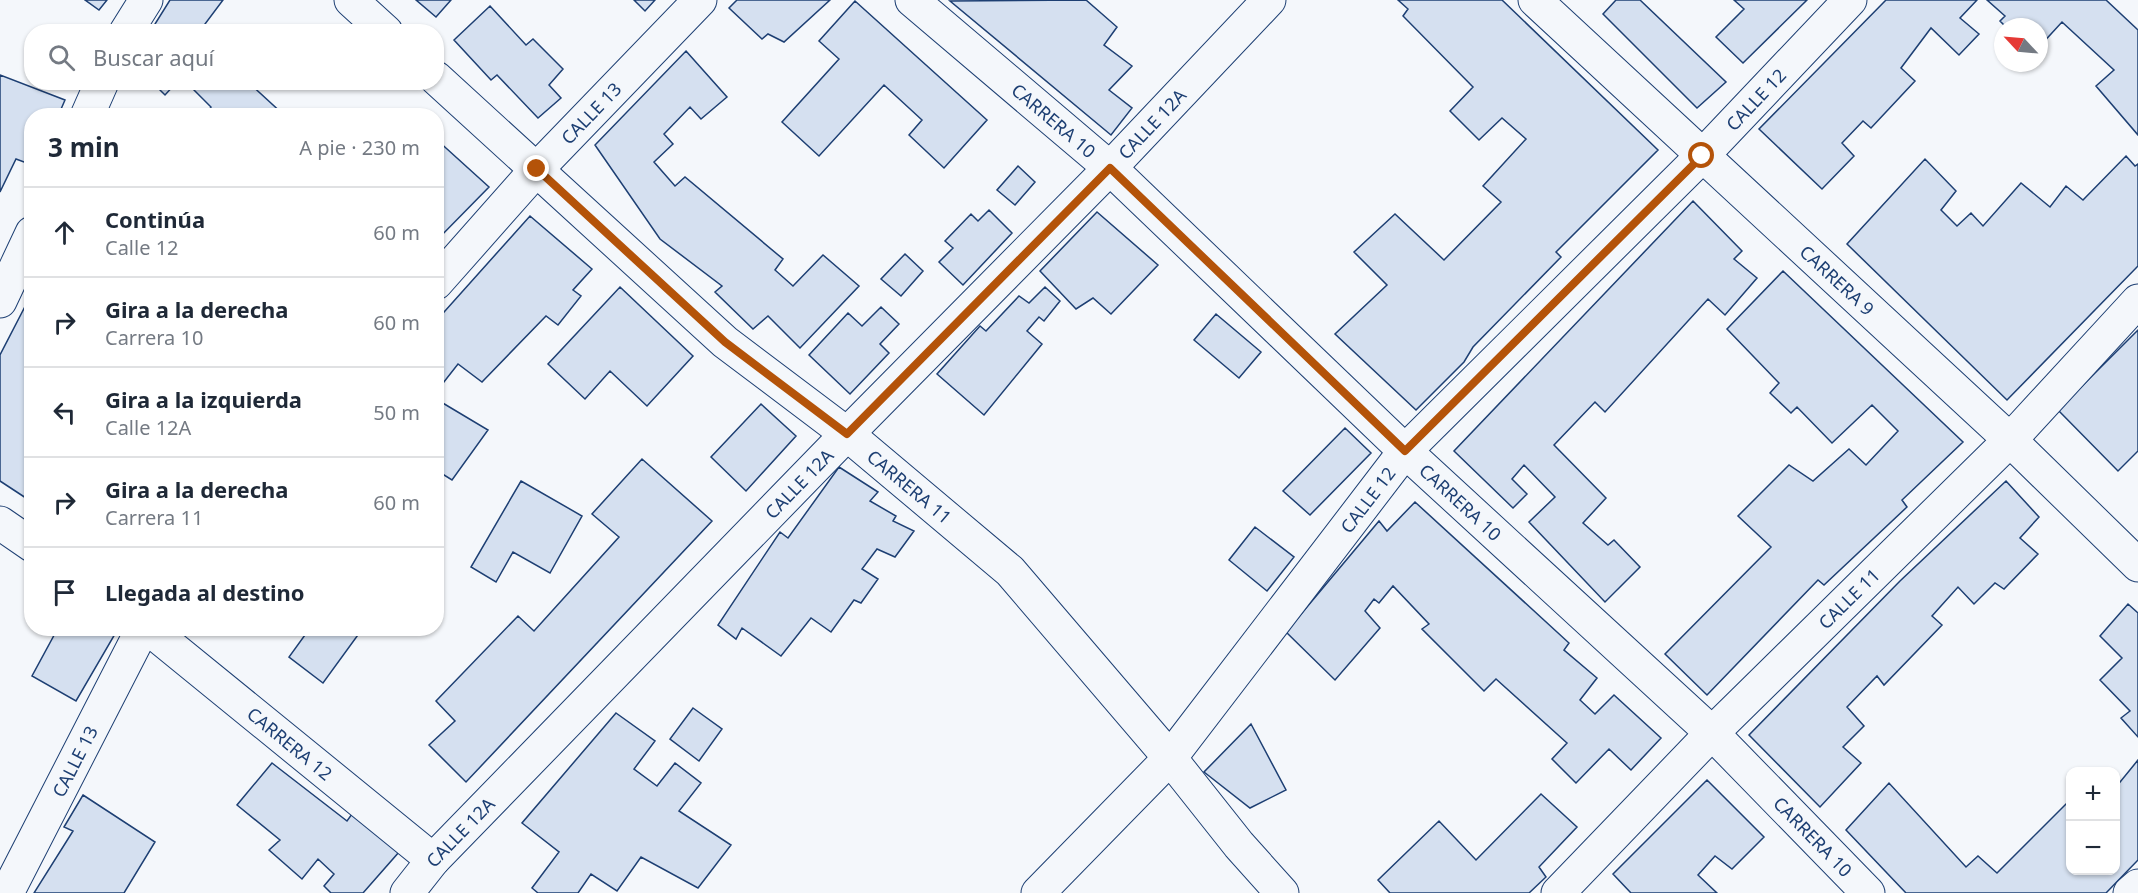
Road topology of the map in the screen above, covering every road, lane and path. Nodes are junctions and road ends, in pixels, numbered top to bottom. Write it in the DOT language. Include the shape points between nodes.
graph roads {
  1 [pos="146,0"];
  2 [pos="351,0"];
  3 [pos="700,0"];
  4 [pos="912,0"];
  5 [pos="1269,0"];
  6 [pos="1535,0"];
  7 [pos="1850,0"];
  8 [pos="131,24"];
  9 [pos="377,24"];
  10 [pos="444,85"];
  11 [pos="98,90"];
  12 [pos="91,108"];
  13 [pos="1702,156"];
  14 [pos="1110,168"];
  15 [pos="537,169"];
  16 [pos="24,250"];
  17 [pos="444,274"];
  18 [pos="0,301"];
  19 [pos="2138,301"];
  20 [pos="847,434"];
  21 [pos="2010,440"];
  22 [pos="1405,451"];
  23 [pos="0,523"];
  24 [pos="24,540"];
  25 [pos="2138,565"];
  26 [pos="141,636"];
  27 [pos="155,636"];
  28 [pos="1712,733"];
  29 [pos="1170,758"];
  30 [pos="433,860"];
  31 [pos="2138,886"];
  32 [pos="7,893"];
  33 [pos="407,893"];
  34 [pos="1038,893"];
  35 [pos="1282,893"];
  36 [pos="1558,893"];
  37 [pos="1868,893"];
  38 [pos="2130,893"];
  1 -- 8 [label="street"];
  2 -- 9 [label="street"];
  3 -- 15 [label="street, CALLE 13"];
  4 -- 14 [label="street, CARRERA 10"];
  5 -- 14 [label="street, CALLE 12A"];
  6 -- 13 [label="street, CARRERA 9"];
  7 -- 13 [label="street, CALLE 12"];
  10 -- 15 [label="street, CARRERA 11"];
  11 -- 12 [label="street"];
  13 -- 21 [label="street, CARRERA 9"];
  13 -- 22 [label="street, CALLE 12"];
  14 -- 20 [label="street, CALLE 12A"];
  14 -- 22 [label="street, CARRERA 10"];
  15 -- 17 [label="street, CALLE 13"];
  15 -- 20 [label="street, CARRERA 11" via="725,342"];
  16 -- 18 [label="street"];
  19 -- 21 [label="street, CALLE 11"];
  20 -- 29 [label="street, CARRERA 11" via="1010,571"];
  20 -- 30 [label="street, CALLE 12A"];
  21 -- 25 [label="street, CARRERA 9"];
  21 -- 28 [label="street, CALLE 11"];
  22 -- 28 [label="street, CARRERA 10"];
  22 -- 29 [label="street, CALLE 12"];
  23 -- 24 [label="street"];
  26 -- 32 [label="street, CALLE 13"];
  27 -- 30 [label="street, CARRERA 12"];
  28 -- 36 [label="street, CALLE 11"];
  28 -- 37 [label="street, CARRERA 10"];
  29 -- 34 [label="street, CALLE 12"];
  29 -- 35 [label="street, CARRERA 11" via="1239,846"];
  30 -- 33 [label="street, CALLE 12A"];
  31 -- 38 [label="street"];
}
